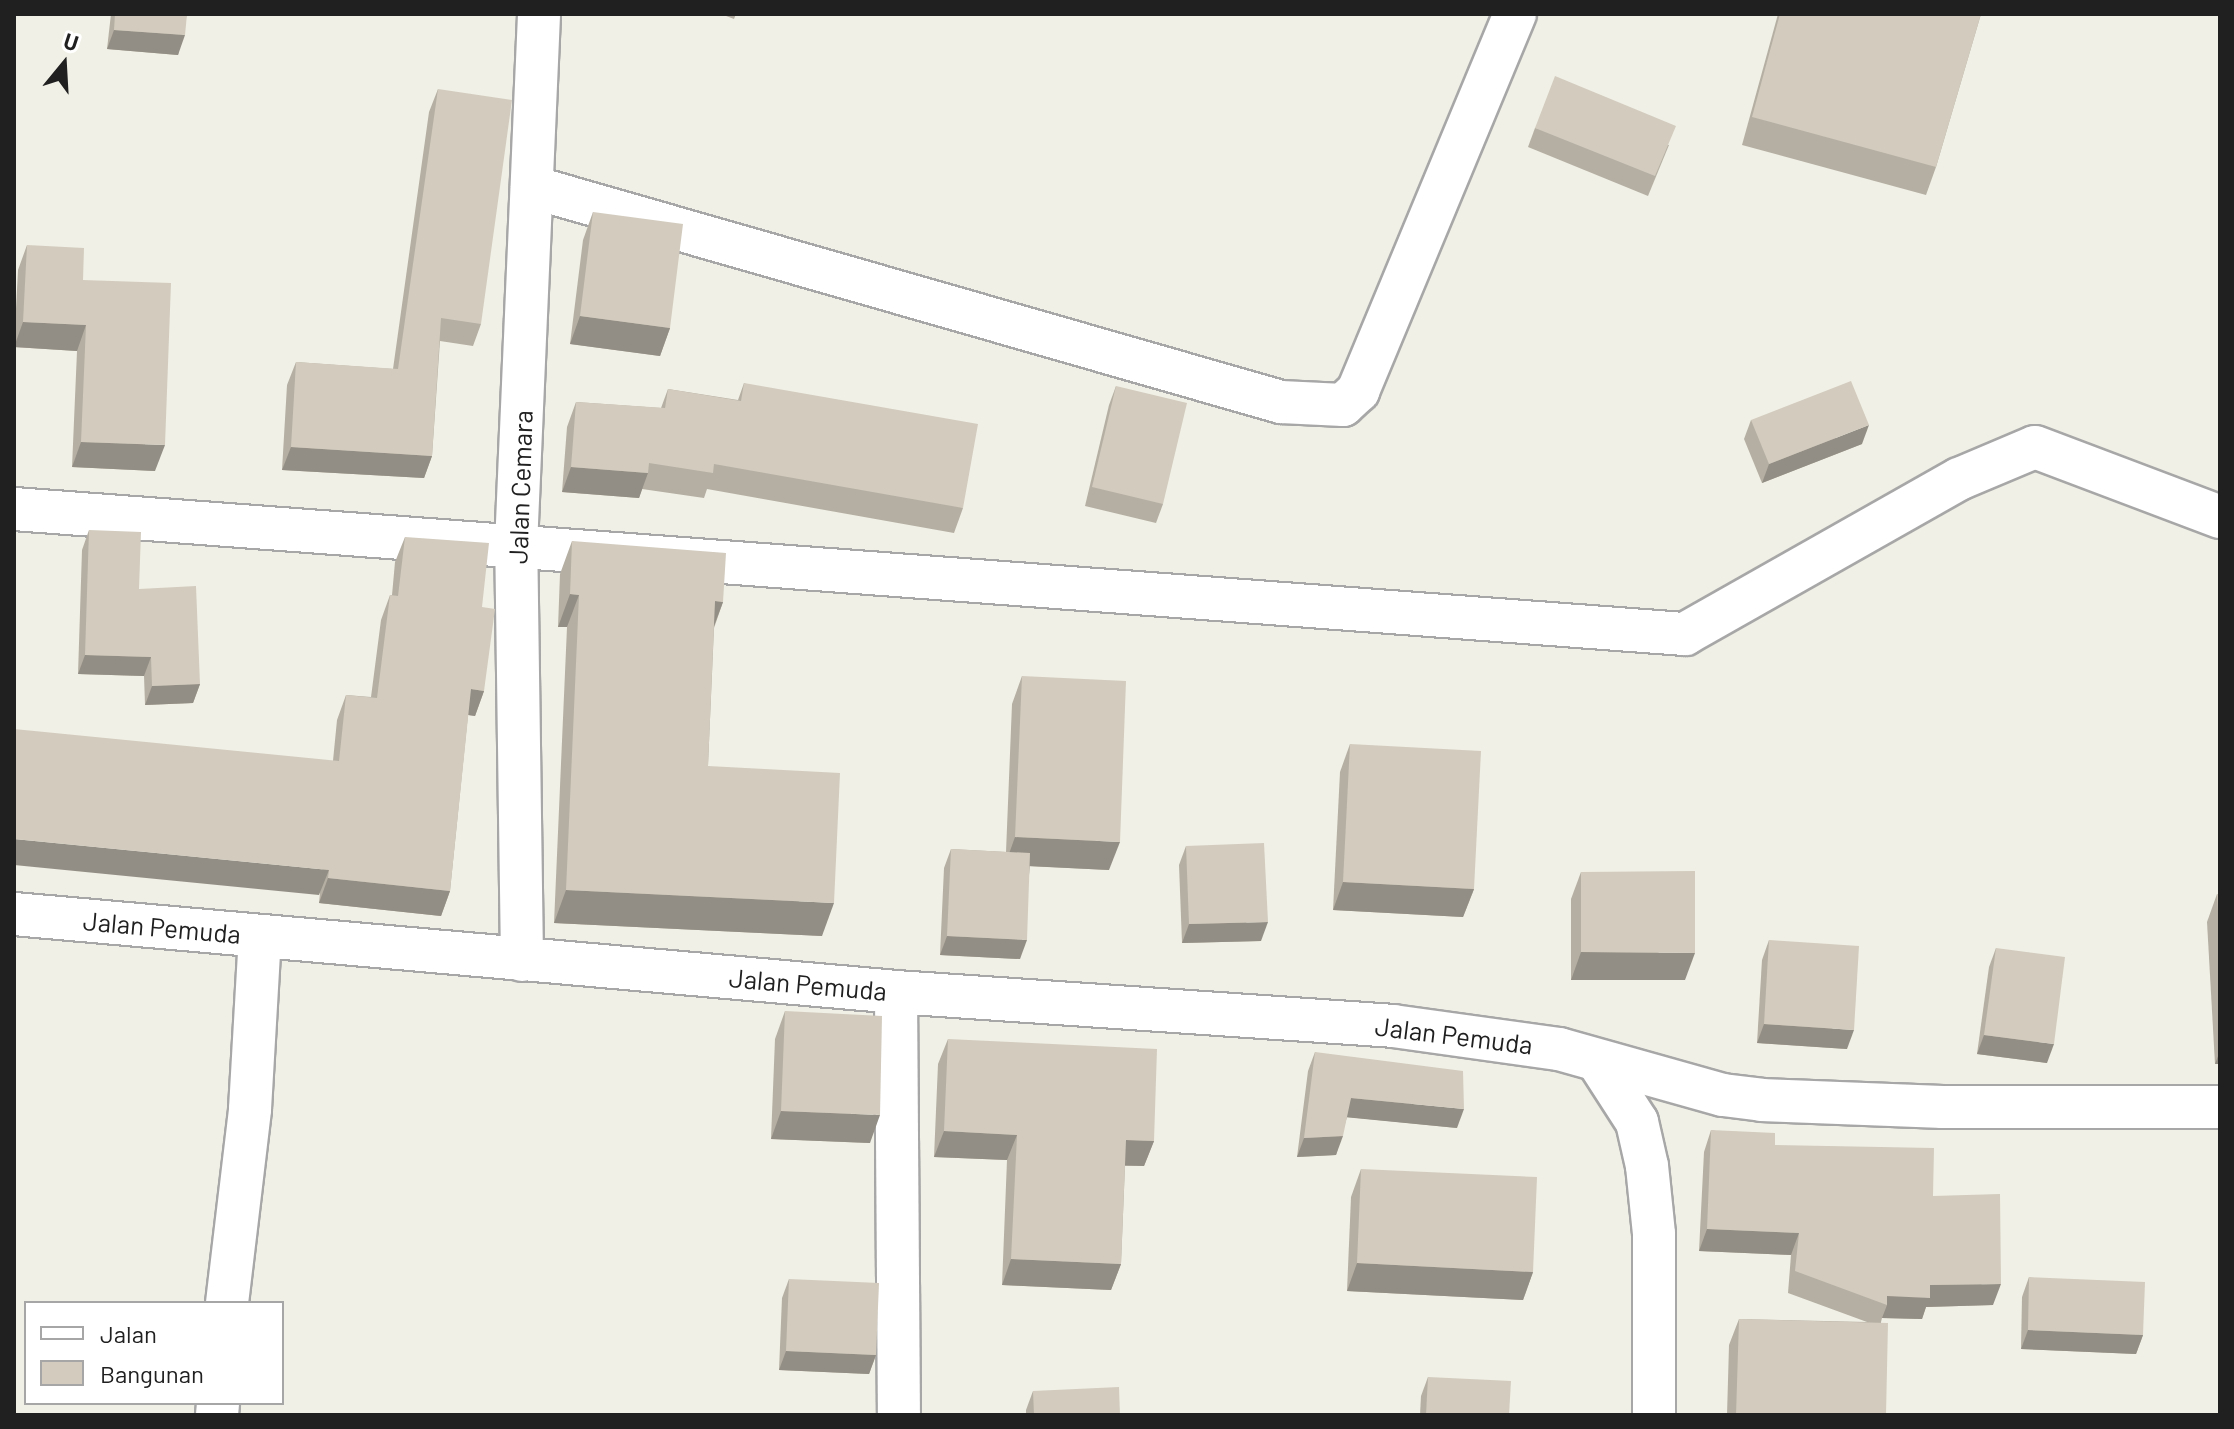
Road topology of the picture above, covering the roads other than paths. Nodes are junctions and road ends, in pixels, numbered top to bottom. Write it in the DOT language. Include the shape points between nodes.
graph roads {
  1 [pos="539,14"];
  2 [pos="1515,14"];
  3 [pos="532,187"];
  4 [pos="14,509"];
  5 [pos="2220,517"];
  6 [pos="516,546"];
  7 [pos="14,914"];
  8 [pos="260,936"];
  9 [pos="522,960"];
  10 [pos="896,992"];
  11 [pos="1599,1063"];
  12 [pos="2220,1107"];
  13 [pos="227,1301"];
  14 [pos="899,1415"];
  15 [pos="1654,1415"];
  1 -- 3 [label="street, Jalan Cemara"];
  2 -- 3 [label="street" via="1358,391 1343,405 1281,402"];
  3 -- 6 [label="street, Jalan Cemara"];
  4 -- 6 [label="street"];
  5 -- 6 [label="street" via="2035,447 1959,479 1685,634"];
  6 -- 9 [label="street, Jalan Cemara"];
  7 -- 8 [label="street, Jalan Pemuda"];
  8 -- 9 [label="street, Jalan Pemuda"];
  8 -- 13 [label="street" via="250,1109"];
  9 -- 10 [label="street, Jalan Pemuda"];
  10 -- 11 [label="street, Jalan Pemuda" via="1393,1026 1559,1049"];
  10 -- 14 [label="street"];
  11 -- 12 [label="street, Jalan Pemuda" via="1761,1100 1943,1107"];
  11 -- 15 [label="street" via="1637,1122 1647,1166 1654,1234"];
}
